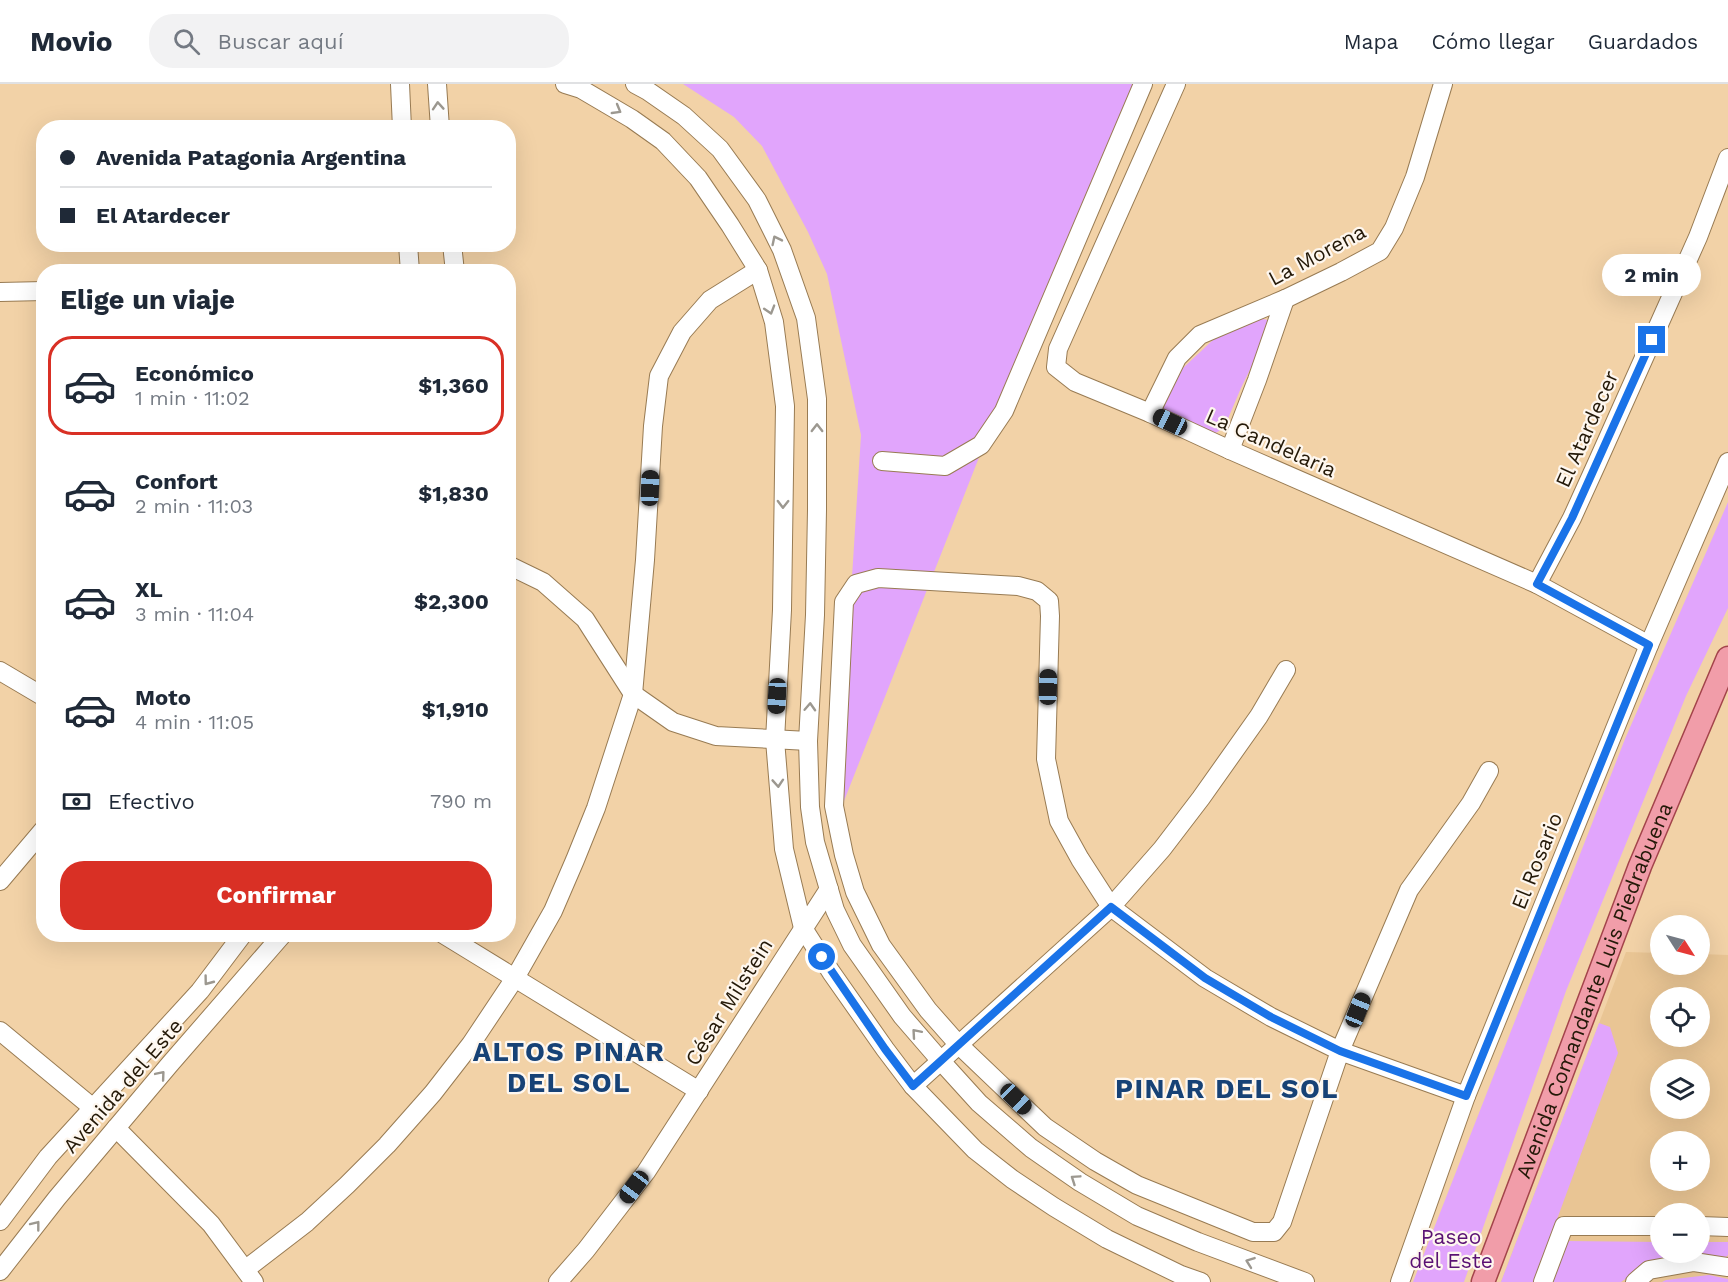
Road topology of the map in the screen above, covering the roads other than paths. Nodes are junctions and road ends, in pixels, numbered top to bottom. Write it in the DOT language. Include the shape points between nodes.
graph roads {
  1 [pos="400,84"];
  2 [pos="437,84"];
  3 [pos="565,84"];
  4 [pos="635,84"];
  5 [pos="1143,84"];
  6 [pos="1176,84"];
  7 [pos="1443,84"];
  8 [pos="402,120"];
  9 [pos="439,120"];
  10 [pos="1728,158"];
  11 [pos="758,270"];
  12 [pos="36,291"];
  13 [pos="0,292"];
  14 [pos="1285,299"];
  15 [pos="1149,413"];
  16 [pos="1230,450"];
  17 [pos="882,461"];
  18 [pos="1728,462"];
  19 [pos="516,569"];
  20 [pos="1537,584"];
  21 [pos="1649,645"];
  22 [pos="1728,658"];
  23 [pos="1286,670"];
  24 [pos="0,671"];
  25 [pos="1728,675"];
  26 [pos="36,692"];
  27 [pos="633,694"];
  28 [pos="1710,699"];
  29 [pos="775,740"];
  30 [pos="808,741"];
  31 [pos="1489,771"];
  32 [pos="36,838"];
  33 [pos="0,881"];
  34 [pos="829,889"];
  35 [pos="1111,907"];
  36 [pos="803,928"];
  37 [pos="237,942"];
  38 [pos="276,942"];
  39 [pos="456,942"];
  40 [pos="515,978"];
  41 [pos="0,1031"];
  42 [pos="958,1044"];
  43 [pos="1340,1051"];
  44 [pos="940,1060"];
  45 [pos="913,1086"];
  46 [pos="699,1091"];
  47 [pos="1466,1096"];
  48 [pos="93,1108"];
  49 [pos="116,1128"];
  50 [pos="0,1221"];
  51 [pos="1650,1226"];
  52 [pos="1710,1227"];
  53 [pos="1728,1227"];
  54 [pos="1728,1267"];
  55 [pos="0,1271"];
  56 [pos="250,1276"];
  57 [pos="558,1282"];
  58 [pos="1201,1282"];
  59 [pos="1305,1282"];
  60 [pos="1400,1282"];
  61 [pos="1482,1282"];
  62 [pos="1543,1282"];
  63 [pos="1635,1282"];
  1 -- 8 [label="street"];
  9 -- 2 [label="street, one-way"];
  3 -- 11 [label="street, one-way" via="581,89 663,141 698,178"];
  30 -- 4 [label="street, one-way" via="815,615 817,399 806,318 782,250 757,201 720,149 684,116"];
  5 -- 17 [label="street" via="1004,411 981,445 945,466"];
  6 -- 15 [label="street, La Candelaria" via="1058,350 1056,367 1075,382"];
  7 -- 14 [label="street, La Morena" via="1415,177 1380,251"];
  10 -- 20 [label="street, El Atardecer" via="1698,237 1597,463"];
  11 -- 27 [label="street" via="710,300 682,332 659,376"];
  11 -- 29 [label="street, one-way" via="774,322 785,406 782,610"];
  12 -- 13 [label="street"];
  14 -- 15 [label="street, La Morena" via="1200,335 1177,358"];
  14 -- 16 [label="street"];
  15 -- 16 [label="street, La Candelaria"];
  16 -- 20 [label="street, La Candelaria"];
  18 -- 21 [label="street, El Rosario"];
  19 -- 27 [label="street" via="543,582 585,619"];
  20 -- 21 [label="street, La Candelaria"];
  21 -- 47 [label="street, El Rosario"];
  22 -- 28 [label="main road, Avenida Comandante Luis Piedrabuena"];
  23 -- 35 [label="street" via="1259,716 1188,815"];
  24 -- 26 [label="street"];
  25 -- 28 [label="street, Avenida Comandante Luis Piedrabuena"];
  27 -- 29 [label="street" via="684,726 716,736"];
  27 -- 40 [label="street" via="575,860 553,911"];
  28 -- 61 [label="main road, Avenida Comandante Luis Piedrabuena" via="1640,866"];
  29 -- 30 [label="street"];
  29 -- 36 [label="street, one-way" via="784,849"];
  30 -- 34 [label="street" via="810,807 815,842"];
  31 -- 43 [label="street" via="1409,890"];
  32 -- 33 [label="street"];
  34 -- 36 [label="street, César Milstein"];
  44 -- 34 [label="street, one-way" via="902,1016 852,945"];
  35 -- 42 [label="street"];
  35 -- 42 [label="street" via="1059,821 1050,780 1046,759 1049,601 1037,591 1018,586 878,578 856,584 843,602 841,624 834,806 844,855 855,892 881,945"];
  35 -- 43 [label="street" via="1205,978"];
  36 -- 45 [label="street"];
  36 -- 46 [label="street, César Milstein"];
  37 -- 48 [label="street, Avenida del Este, one-way" via="200,991"];
  49 -- 38 [label="street, Avenida del Este, one-way"];
  39 -- 40 [label="street"];
  40 -- 46 [label="street"];
  40 -- 56 [label="street" via="471,1044 387,1145"];
  41 -- 48 [label="street"];
  42 -- 43 [label="street" via="1045,1127 1095,1161 1137,1185 1253,1232 1274,1232 1282,1222"];
  42 -- 44 [label="street"];
  43 -- 47 [label="street"];
  44 -- 45 [label="street"];
  59 -- 44 [label="street, one-way" via="1137,1216 1080,1182 1031,1148 988,1111"];
  45 -- 58 [label="street" via="975,1150 1054,1208 1107,1239"];
  46 -- 57 [label="street, César Milstein" via="646,1172"];
  47 -- 60 [label="street, El Rosario"];
  48 -- 50 [label="street, Avenida del Este" via="48,1157"];
  55 -- 49 [label="street, Avenida del Este, one-way"];
  49 -- 56 [label="street" via="211,1224"];
  51 -- 62 [label="street" via="1564,1226"];
  52 -- 53 [label="street"];
  54 -- 63 [label="street" via="1694,1262 1649,1270"];
}
